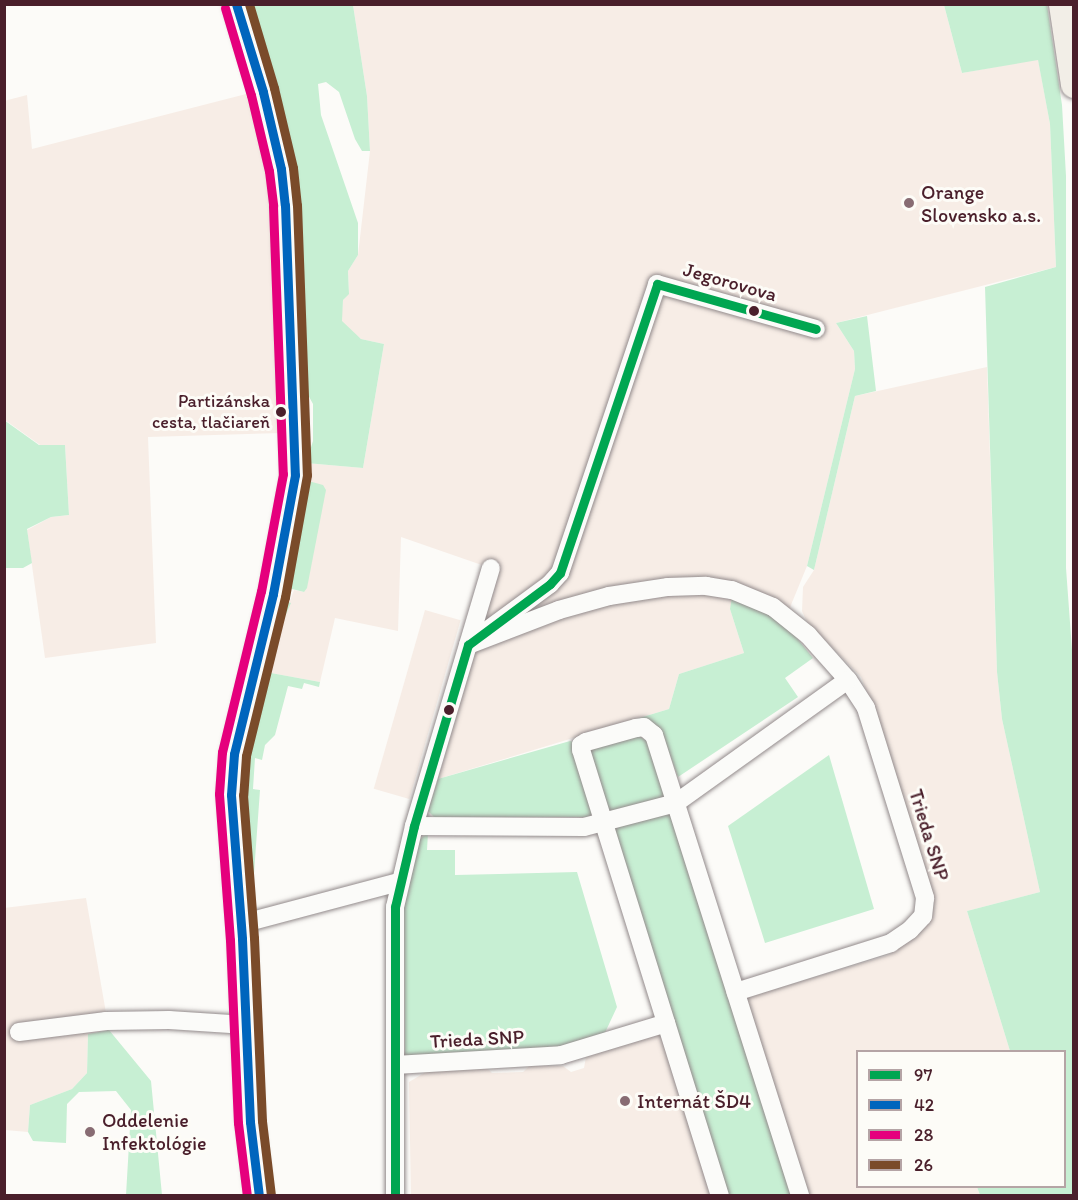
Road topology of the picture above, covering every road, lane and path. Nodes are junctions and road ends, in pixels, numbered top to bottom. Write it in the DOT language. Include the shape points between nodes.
graph roads {
  1 [pos="236,4"];
  2 [pos="1062,4"];
  3 [pos="1074,84"];
  4 [pos="816,329"];
  5 [pos="491,568"];
  6 [pos="468,645"];
  7 [pos="848,680"];
  8 [pos="676,803"];
  9 [pos="604,823"];
  10 [pos="414,826"];
  11 [pos="399,882"];
  12 [pos="241,924"];
  13 [pos="736,992"];
  14 [pos="666,1023"];
  15 [pos="246,1025"];
  16 [pos="19,1032"];
  17 [pos="395,1065"];
  18 [pos="259,1196"];
  19 [pos="395,1196"];
  20 [pos="720,1196"];
  21 [pos="800,1196"];
  1 -- 12 [label="street" via="263,92 282,178 288,235 295,475 273,594 234,754 231,795"];
  2 -- 3 [label="main road"];
  4 -- 6 [label="street, Jegorovova" via="657,284 560,573"];
  5 -- 6 [label="street"];
  6 -- 7 [label="street, Trieda SNP" via="609,596 657,588 706,586 732,590 773,608 808,635"];
  6 -- 10 [label="street"];
  7 -- 8 [label="street"];
  7 -- 13 [label="street, Trieda SNP" via="866,708 926,908 910,930 891,943"];
  8 -- 9 [label="street"];
  8 -- 9 [label="street" via="654,735 636,728 581,745"];
  8 -- 13 [label="street"];
  9 -- 10 [label="street" via="584,827"];
  9 -- 14 [label="street"];
  10 -- 11 [label="street"];
  11 -- 12 [label="street"];
  11 -- 17 [label="street" via="395,907"];
  12 -- 15 [label="street"];
  13 -- 21 [label="street"];
  14 -- 17 [label="street, Trieda SNP" via="561,1055"];
  14 -- 20 [label="street"];
  15 -- 16 [label="street" via="106,1021"];
  15 -- 18 [label="street" via="250,1122"];
  17 -- 19 [label="street"];
}
